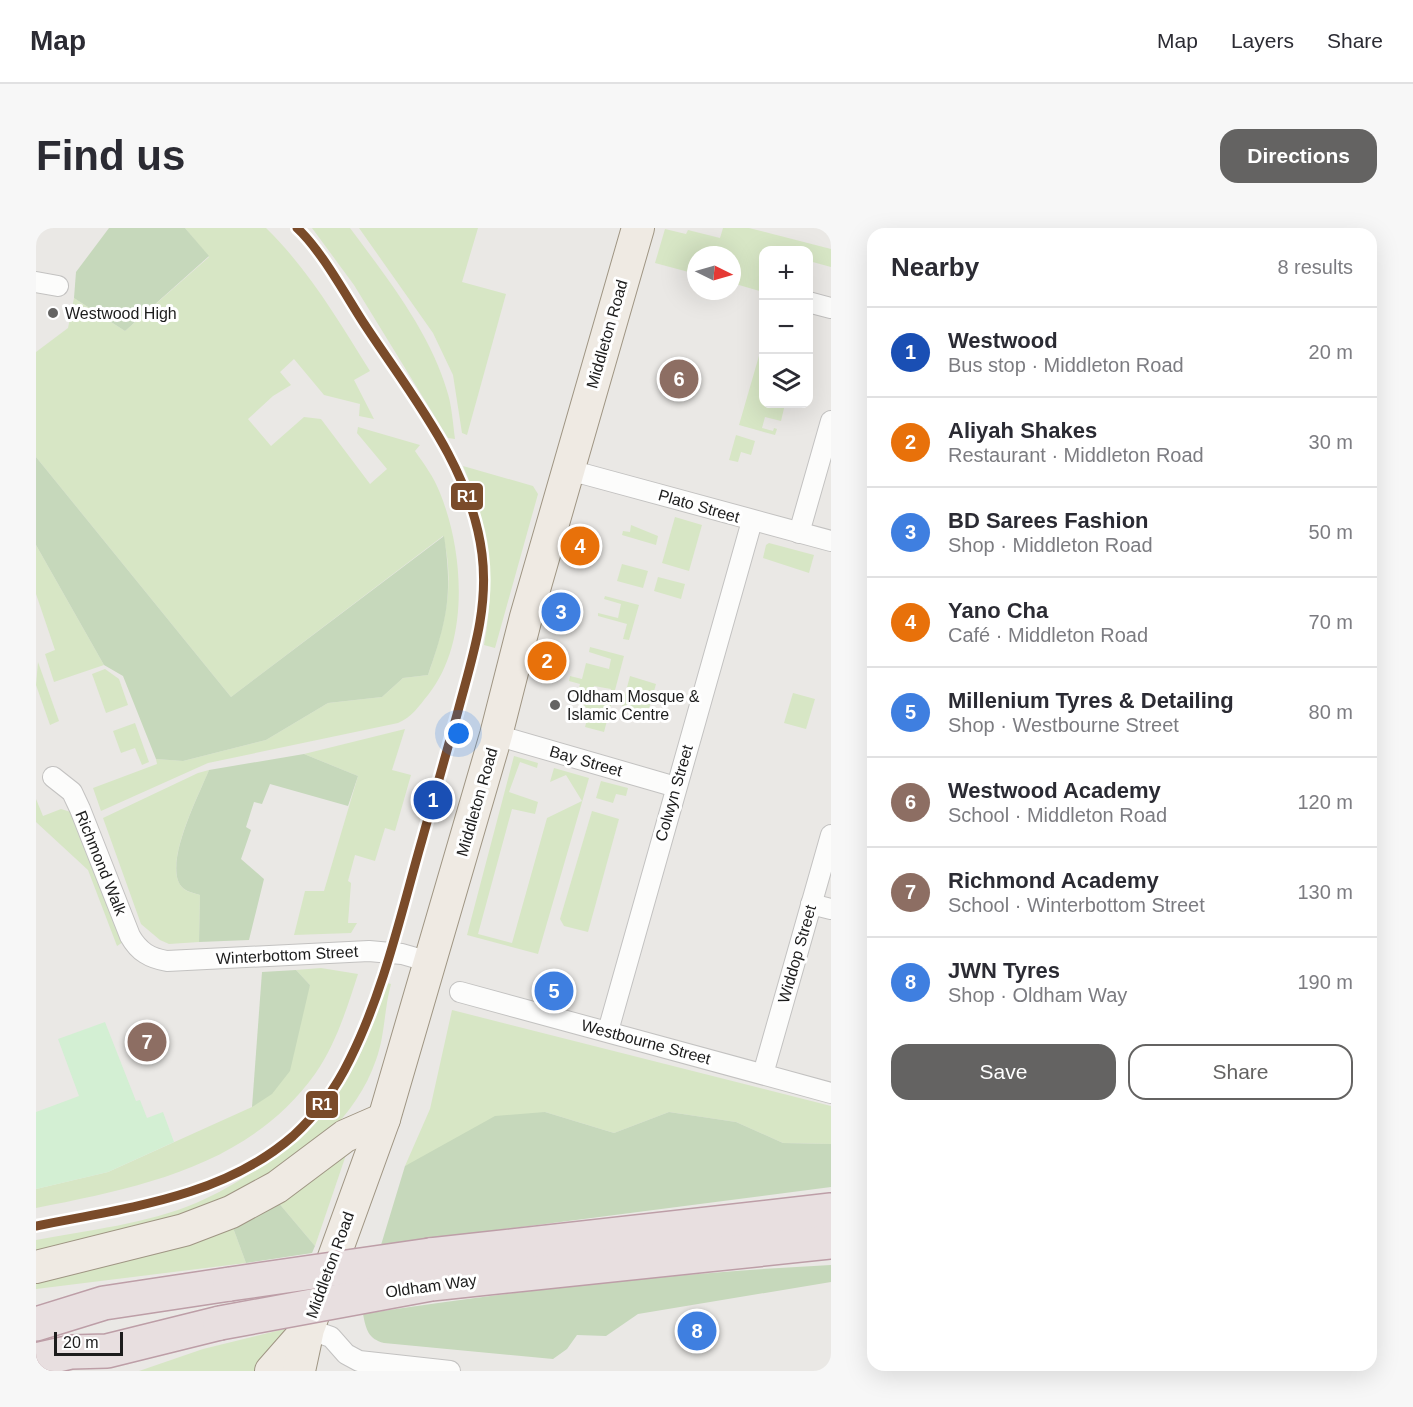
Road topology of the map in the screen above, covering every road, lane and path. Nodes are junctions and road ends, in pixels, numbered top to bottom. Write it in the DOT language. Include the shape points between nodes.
graph roads {
  1 [pos="638,228"];
  2 [pos="36,282"];
  3 [pos="58,286"];
  4 [pos="813,303"];
  5 [pos="831,308"];
  6 [pos="831,421"];
  7 [pos="568,472"];
  8 [pos="752,521"];
  9 [pos="799,533"];
  10 [pos="831,541"];
  11 [pos="496,735"];
  12 [pos="53,777"];
  13 [pos="676,787"];
  14 [pos="831,835"];
  15 [pos="811,904"];
  16 [pos="831,909"];
  17 [pos="144,953"];
  18 [pos="430,962"];
  19 [pos="460,992"];
  20 [pos="608,1031"];
  21 [pos="763,1074"];
  22 [pos="831,1093"];
  23 [pos="384,1119"];
  24 [pos="831,1210"];
  25 [pos="831,1242"];
  26 [pos="36,1267"];
  27 [pos="430,1270"];
  28 [pos="36,1302"];
  29 [pos="104,1303"];
  30 [pos="36,1324"];
  31 [pos="308,1329"];
  32 [pos="107,1351"];
  33 [pos="36,1360"];
  34 [pos="79,1371"];
  35 [pos="271,1371"];
  36 [pos="299,1371"];
  37 [pos="450,1371"];
  1 -- 7 [label="main road, Middleton Road"];
  2 -- 3 [label="street"];
  4 -- 5 [label="street"];
  6 -- 9 [label="street"];
  7 -- 8 [label="street, Plato Street"];
  7 -- 11 [label="main road, Middleton Road"];
  8 -- 9 [label="street, Plato Street"];
  8 -- 13 [label="street, Colwyn Street"];
  9 -- 10 [label="street, Plato Street"];
  11 -- 13 [label="street, Bay Street"];
  11 -- 18 [label="main road, Middleton Road"];
  12 -- 17 [label="street, Richmond Walk" via="72,792 130,936"];
  13 -- 20 [label="street, Colwyn Street"];
  14 -- 15 [label="street, Widdop Street"];
  15 -- 16 [label="street"];
  15 -- 21 [label="street, Widdop Street"];
  17 -- 18 [label="street, Winterbottom Street" via="152,959 167,961 369,951"];
  18 -- 23 [label="main road, Middleton Road"];
  19 -- 20 [label="street, Westbourne Street"];
  20 -- 21 [label="street, Westbourne Street"];
  21 -- 22 [label="street, Westbourne Street"];
  23 -- 26 [label="main road" via="345,1136 277,1187 231,1212 184,1230"];
  23 -- 31 [label="main road, Middleton Road"];
  24 -- 27 [label="highway, Oldham Way"];
  25 -- 27 [label="highway, Oldham Way"];
  27 -- 29 [label="highway, Oldham Way, bridge" via="230,1284"];
  27 -- 32 [label="highway, Oldham Way, bridge"];
  28 -- 29 [label="highway"];
  29 -- 30 [label="highway, Oldham Way"];
  31 -- 35 [label="main road"];
  31 -- 36 [label="main road, Middleton Road"];
  31 -- 37 [label="street" via="331,1336 346,1354 359,1361"];
  32 -- 33 [label="highway, Oldham Way" via="71,1352"];
  32 -- 34 [label="highway"];
}
